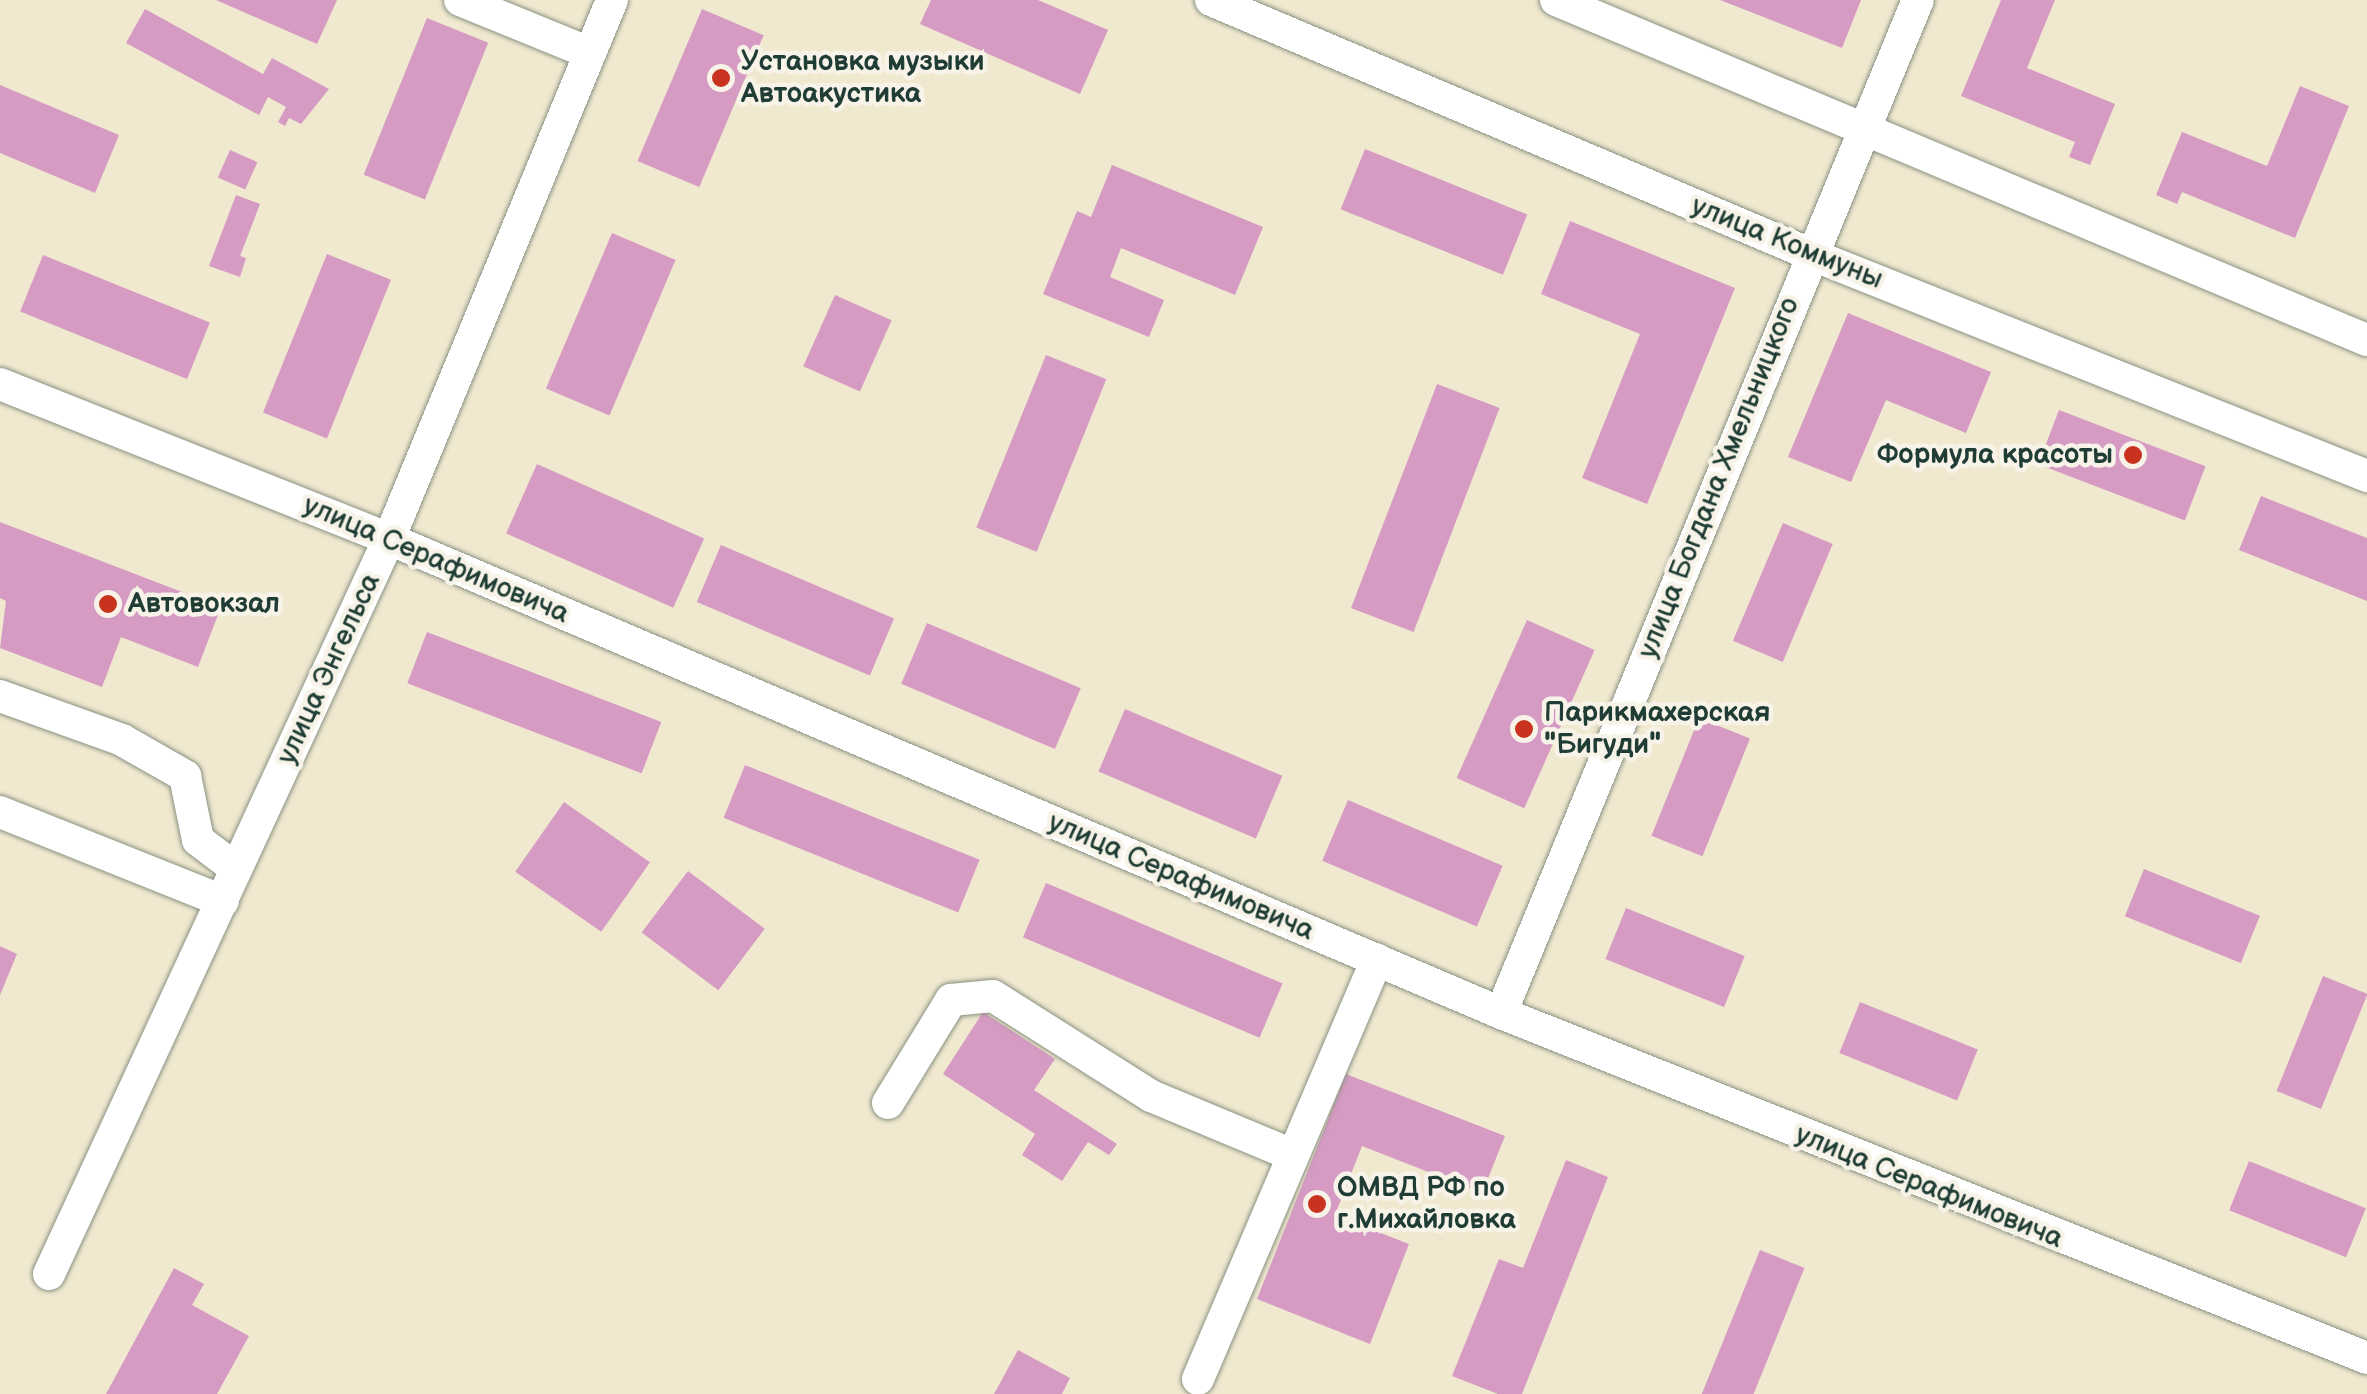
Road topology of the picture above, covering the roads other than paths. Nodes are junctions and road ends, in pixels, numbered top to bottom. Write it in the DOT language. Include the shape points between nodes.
graph roads {
  1 [pos="460,0"];
  2 [pos="612,0"];
  3 [pos="1211,0"];
  4 [pos="1556,0"];
  5 [pos="1918,0"];
  6 [pos="590,54"];
  7 [pos="1864,132"];
  8 [pos="1810,254"];
  9 [pos="2367,340"];
  10 [pos="0,384"];
  11 [pos="2367,476"];
  12 [pos="389,539"];
  13 [pos="0,696"];
  14 [pos="0,812"];
  15 [pos="236,869"];
  16 [pos="223,901"];
  17 [pos="1378,960"];
  18 [pos="1501,1013"];
  19 [pos="888,1103"];
  20 [pos="1293,1156"];
  21 [pos="48,1274"];
  22 [pos="2367,1358"];
  23 [pos="1198,1379"];
  1 -- 6 [label="street"];
  2 -- 6 [label="street, улица Энгельса"];
  3 -- 8 [label="street, улица Коммуны"];
  4 -- 7 [label="street"];
  5 -- 7 [label="street, улица Богдана Хмельницкого"];
  6 -- 12 [label="street, улица Энгельса"];
  7 -- 8 [label="street, улица Богдана Хмельницкого"];
  7 -- 9 [label="street"];
  8 -- 11 [label="street, улица Коммуны"];
  8 -- 18 [label="street, улица Богдана Хмельницкого"];
  10 -- 12 [label="street, улица Серафимовича"];
  12 -- 15 [label="street, улица Энгельса"];
  12 -- 17 [label="street, улица Серафимовича"];
  13 -- 15 [label="street" via="122,740 186,776 198,840"];
  14 -- 16 [label="street"];
  15 -- 16 [label="street, улица Энгельса"];
  16 -- 21 [label="street, улица Энгельса"];
  17 -- 18 [label="street, улица Серафимовича"];
  17 -- 20 [label="street"];
  18 -- 22 [label="street, улица Серафимовича"];
  19 -- 20 [label="street" via="951,1000 993,996 1151,1096"];
  20 -- 23 [label="street"];
}
